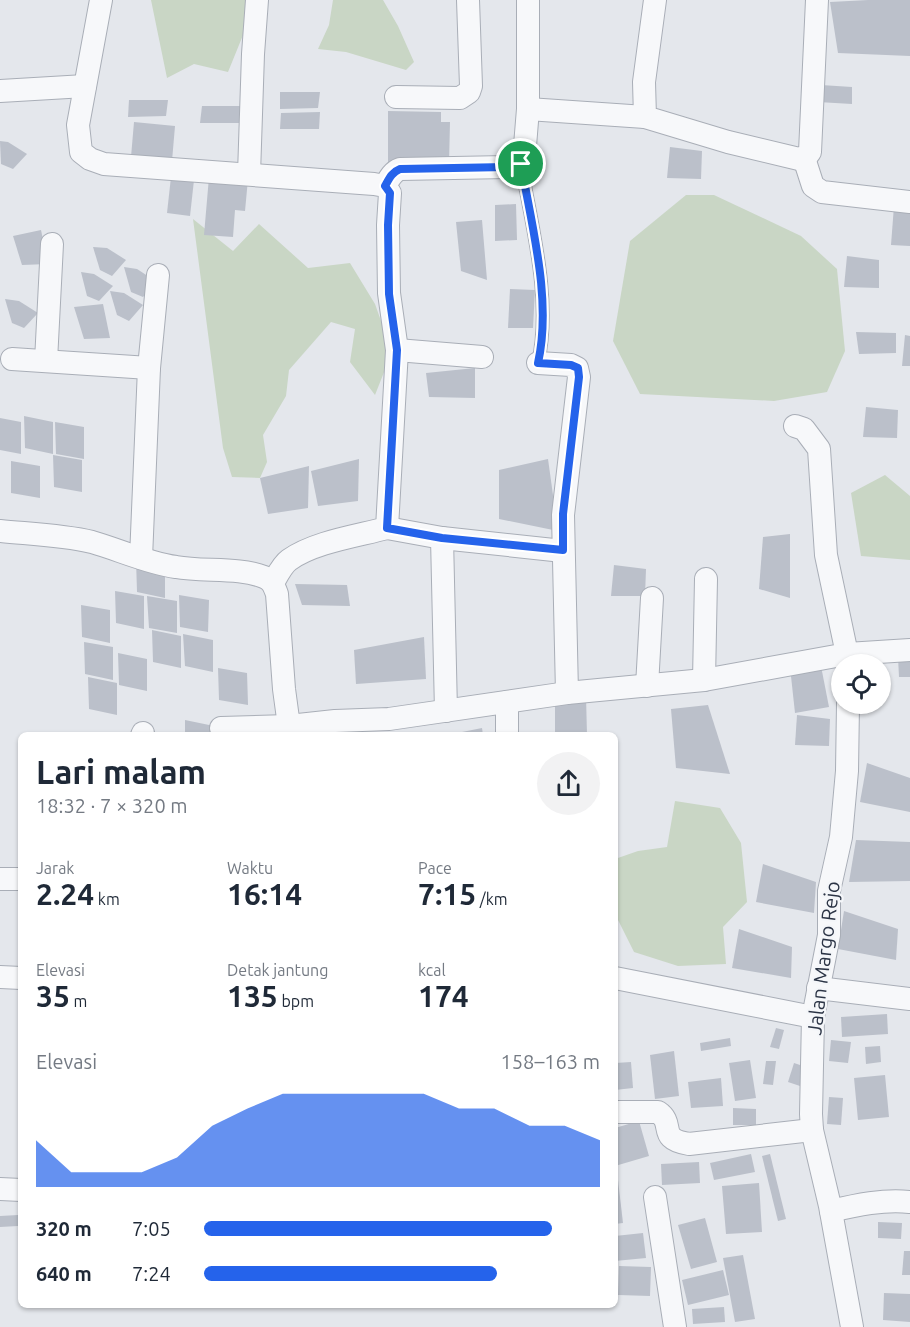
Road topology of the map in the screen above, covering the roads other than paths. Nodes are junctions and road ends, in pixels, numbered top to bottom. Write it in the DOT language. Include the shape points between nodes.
graph roads {
  1 [pos="101,0"];
  2 [pos="258,0"];
  3 [pos="468,0"];
  4 [pos="528,0"];
  5 [pos="655,0"];
  6 [pos="817,0"];
  7 [pos="85,86"];
  8 [pos="0,91"];
  9 [pos="396,97"];
  10 [pos="528,109"];
  11 [pos="645,117"];
  12 [pos="804,158"];
  13 [pos="521,164"];
  14 [pos="249,174"];
  15 [pos="385,186"];
  16 [pos="910,202"];
  17 [pos="52,244"];
  18 [pos="158,275"];
  19 [pos="397,350"];
  20 [pos="482,357"];
  21 [pos="12,358"];
  22 [pos="46,361"];
  23 [pos="538,363"];
  24 [pos="149,368"];
  25 [pos="795,426"];
  26 [pos="387,528"];
  27 [pos="0,531"];
  28 [pos="442,538"];
  29 [pos="563,550"];
  30 [pos="141,558"];
  31 [pos="706,579"];
  32 [pos="273,583"];
  33 [pos="652,598"];
  34 [pos="910,650"];
  35 [pos="846,654"];
  36 [pos="882,654"];
  37 [pos="831,661"];
  38 [pos="704,680"];
  39 [pos="647,686"];
  40 [pos="567,693"];
  41 [pos="507,702"];
  42 [pos="446,711"];
  43 [pos="848,714"];
  44 [pos="221,729"];
  45 [pos="289,730"];
  46 [pos="507,732"];
  47 [pos="0,879"];
  48 [pos="18,879"];
  49 [pos="0,977"];
  50 [pos="18,978"];
  51 [pos="618,979"];
  52 [pos="818,988"];
  53 [pos="910,999"];
  54 [pos="813,1017"];
  55 [pos="618,1112"];
  56 [pos="812,1130"];
  57 [pos="0,1189"];
  58 [pos="18,1190"];
  59 [pos="655,1197"];
  60 [pos="910,1202"];
  61 [pos="831,1211"];
  62 [pos="675,1327"];
  63 [pos="852,1327"];
  1 -- 7 [label="street"];
  2 -- 14 [label="street"];
  3 -- 9 [label="street" via="469,92 460,98"];
  4 -- 10 [label="street"];
  5 -- 11 [label="street" via="644,81"];
  6 -- 12 [label="street" via="810,152"];
  7 -- 8 [label="street"];
  7 -- 14 [label="street" via="78,125 79,145 90,159 104,164"];
  10 -- 11 [label="street"];
  10 -- 13 [label="street"];
  11 -- 12 [label="street" via="728,142"];
  12 -- 16 [label="street" via="813,186 822,192"];
  13 -- 15 [label="street" via="400,169"];
  13 -- 23 [label="lane" via="542,294 543,342"];
  14 -- 15 [label="street"];
  15 -- 19 [label="street" via="390,193 389,294"];
  17 -- 22 [label="street"];
  18 -- 24 [label="street"];
  19 -- 20 [label="street"];
  19 -- 26 [label="street"];
  21 -- 22 [label="street"];
  22 -- 24 [label="street"];
  23 -- 29 [label="street" via="578,368"];
  24 -- 30 [label="street"];
  25 -- 35 [label="street" via="804,429 819,449 826,555"];
  26 -- 28 [label="street"];
  26 -- 32 [label="street" via="300,554 287,561"];
  27 -- 30 [label="street" via="92,542"];
  28 -- 29 [label="street"];
  28 -- 42 [label="street"];
  29 -- 40 [label="street"];
  30 -- 32 [label="street" via="197,571 246,573"];
  31 -- 38 [label="street"];
  32 -- 45 [label="street"];
  33 -- 39 [label="street"];
  34 -- 36 [label="street"];
  37 -- 38 [label="street"];
  38 -- 39 [label="street"];
  39 -- 40 [label="street"];
  40 -- 41 [label="street"];
  41 -- 42 [label="street"];
  41 -- 46 [label="street"];
  42 -- 45 [label="street"];
  43 -- 52 [label="street, Jalan Margo Rejo" via="841,837"];
  44 -- 45 [label="street"];
  47 -- 48 [label="street"];
  49 -- 50 [label="street"];
  51 -- 54 [label="street"];
  52 -- 53 [label="street"];
  52 -- 54 [label="street, Jalan Margo Rejo"];
  54 -- 56 [label="street, Jalan Margo Rejo"];
  55 -- 56 [label="street" via="658,1112 663,1115 670,1137 689,1144"];
  56 -- 61 [label="street, Jalan Margo Rejo"];
  57 -- 58 [label="street"];
  59 -- 62 [label="street"];
  60 -- 61 [label="street" via="853,1205"];
  61 -- 63 [label="street, Jalan Margo Rejo"];
}
